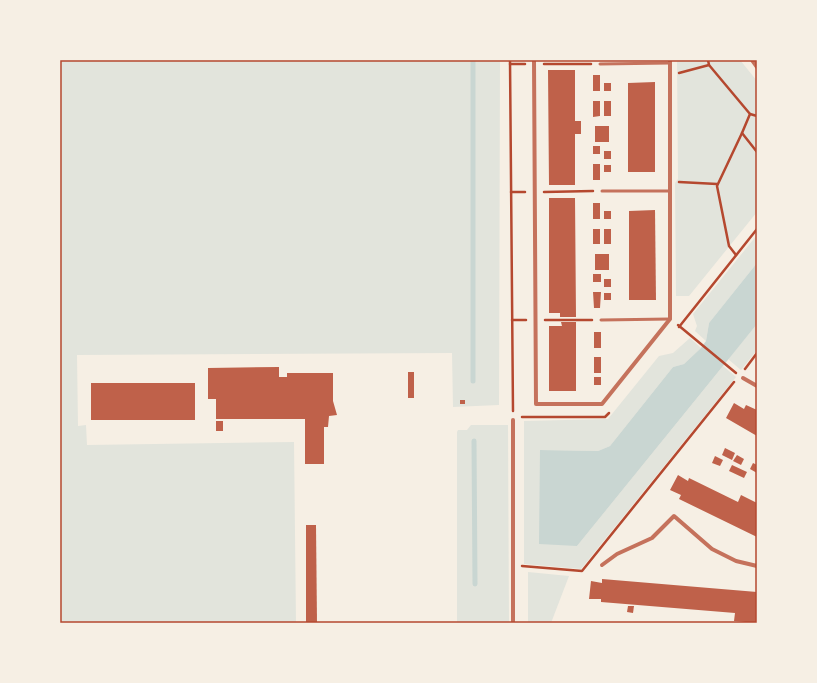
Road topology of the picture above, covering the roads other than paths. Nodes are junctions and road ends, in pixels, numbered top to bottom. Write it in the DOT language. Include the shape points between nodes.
graph roads {
  1 [pos="752,60"];
  2 [pos="670,61"];
  3 [pos="534,62"];
  4 [pos="600,64"];
  5 [pos="757,67"];
  6 [pos="602,191"];
  7 [pos="669,191"];
  8 [pos="670,319"];
  9 [pos="601,320"];
  10 [pos="741,377"];
  11 [pos="757,386"];
  12 [pos="513,420"];
  13 [pos="602,565"];
  14 [pos="757,566"];
  15 [pos="513,623"];
  1 -- 5 [label="street"];
  2 -- 4 [label="lane"];
  2 -- 7 [label="street"];
  3 -- 8 [label="street" via="536,404 602,404"];
  6 -- 7 [label="lane"];
  7 -- 8 [label="street"];
  8 -- 9 [label="lane"];
  10 -- 11 [label="street"];
  12 -- 15 [label="street"];
  13 -- 14 [label="street" via="617,554 652,538 674,516 712,549 736,561"];
}
